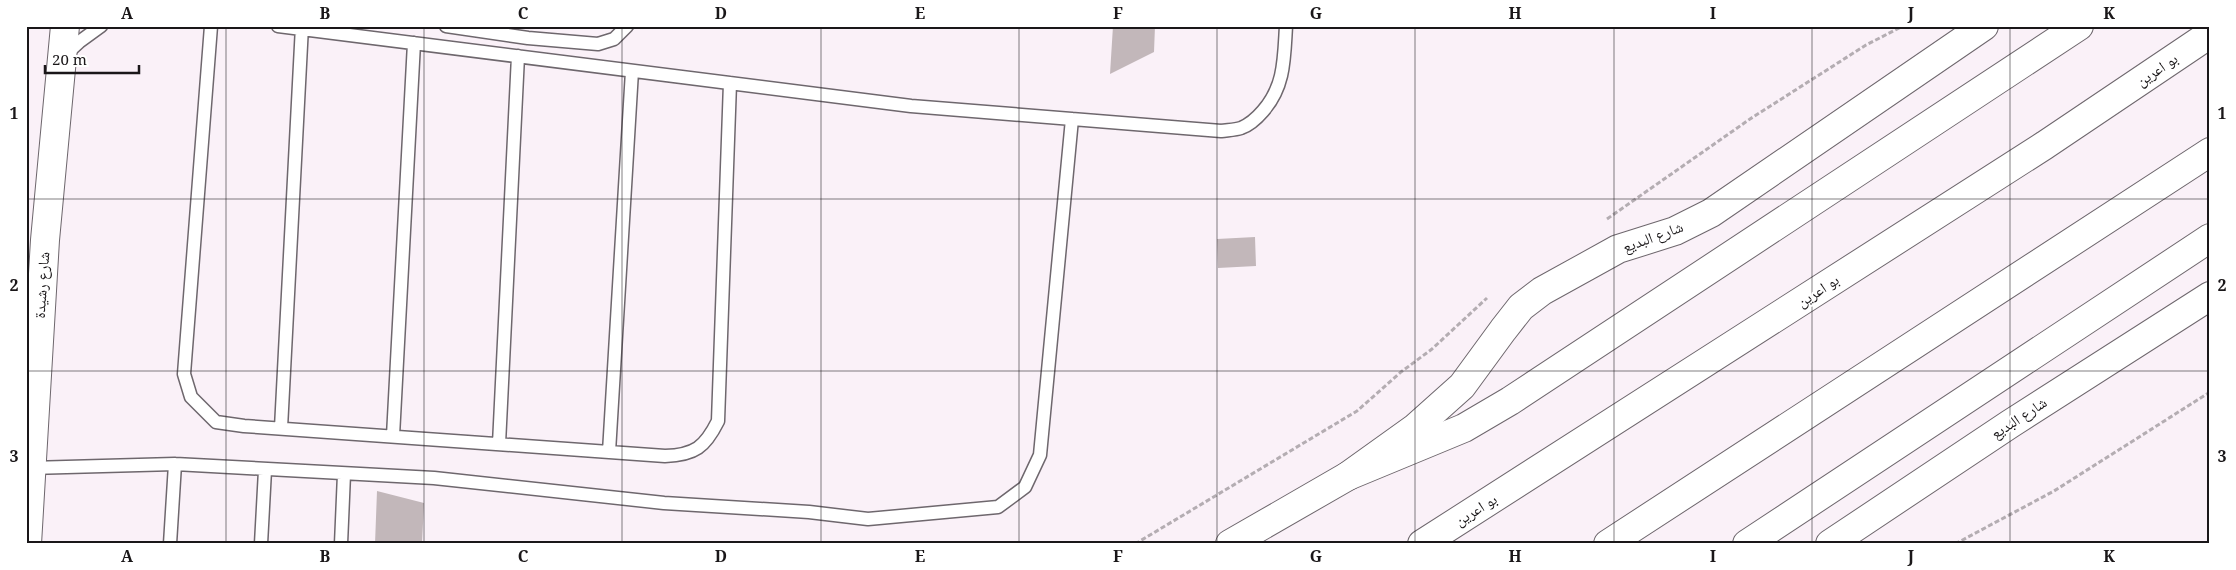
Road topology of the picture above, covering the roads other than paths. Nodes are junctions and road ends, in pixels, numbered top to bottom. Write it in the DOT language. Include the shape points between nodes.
graph roads {
  1 [pos="65,26"];
  2 [pos="101,26"];
  3 [pos="211,26"];
  4 [pos="278,26"];
  5 [pos="446,26"];
  6 [pos="627,26"];
  7 [pos="1286,26"];
  8 [pos="1984,26"];
  9 [pos="2079,26"];
  10 [pos="302,28"];
  11 [pos="529,32"];
  12 [pos="2210,34"];
  13 [pos="414,43"];
  14 [pos="518,56"];
  15 [pos="62,58"];
  16 [pos="632,71"];
  17 [pos="730,83"];
  18 [pos="1072,119"];
  19 [pos="2210,152"];
  20 [pos="2210,238"];
  21 [pos="2210,296"];
  22 [pos="281,428"];
  23 [pos="393,436"];
  24 [pos="499,444"];
  25 [pos="610,452"];
  26 [pos="175,464"];
  27 [pos="30,468"];
  28 [pos="265,470"];
  29 [pos="344,474"];
  30 [pos="1348,476"];
  31 [pos="27,544"];
  32 [pos="170,544"];
  33 [pos="261,544"];
  34 [pos="341,544"];
  35 [pos="1230,544"];
  36 [pos="1422,544"];
  37 [pos="1608,544"];
  38 [pos="1747,544"];
  39 [pos="1830,544"];
  1 -- 15 [label="main road, شارع رشيدة"];
  2 -- 15 [label="lane"];
  3 -- 22 [label="lane" via="184,374 191,397 216,422"];
  4 -- 10 [label="lane"];
  5 -- 11 [label="lane"];
  6 -- 11 [label="lane" via="614,38 598,44"];
  7 -- 18 [label="lane" via="1284,70 1279,88 1272,102 1258,117 1241,128 1221,131"];
  8 -- 30 [label="main road, شارع البديع" via="1711,213 1674,231 1618,249 1542,291 1515,315 1462,386 1415,428"];
  9 -- 30 [label="main road" via="1502,405 1464,428"];
  10 -- 13 [label="lane"];
  10 -- 22 [label="lane"];
  12 -- 36 [label="main road, بو اعرين" via="2045,146"];
  13 -- 14 [label="lane"];
  13 -- 23 [label="lane"];
  14 -- 16 [label="lane"];
  14 -- 24 [label="lane"];
  15 -- 27 [label="main road, شارع رشيدة" via="45,240"];
  16 -- 17 [label="lane"];
  16 -- 25 [label="lane"];
  17 -- 18 [label="lane" via="911,106"];
  17 -- 25 [label="lane" via="718,421 710,438 698,449 682,456"];
  18 -- 29 [label="lane" via="1040,455 1025,487 998,508 868,519 664,503 434,478"];
  19 -- 37 [label="main road"];
  20 -- 38 [label="main road"];
  21 -- 39 [label="main road, شارع البديع"];
  22 -- 23 [label="lane"];
  23 -- 24 [label="lane"];
  24 -- 25 [label="lane"];
  26 -- 27 [label="lane"];
  26 -- 28 [label="lane"];
  26 -- 32 [label="lane"];
  27 -- 31 [label="main road, شارع رشيدة"];
  28 -- 29 [label="lane"];
  28 -- 33 [label="lane"];
  29 -- 34 [label="lane"];
  30 -- 35 [label="main road"];
}
